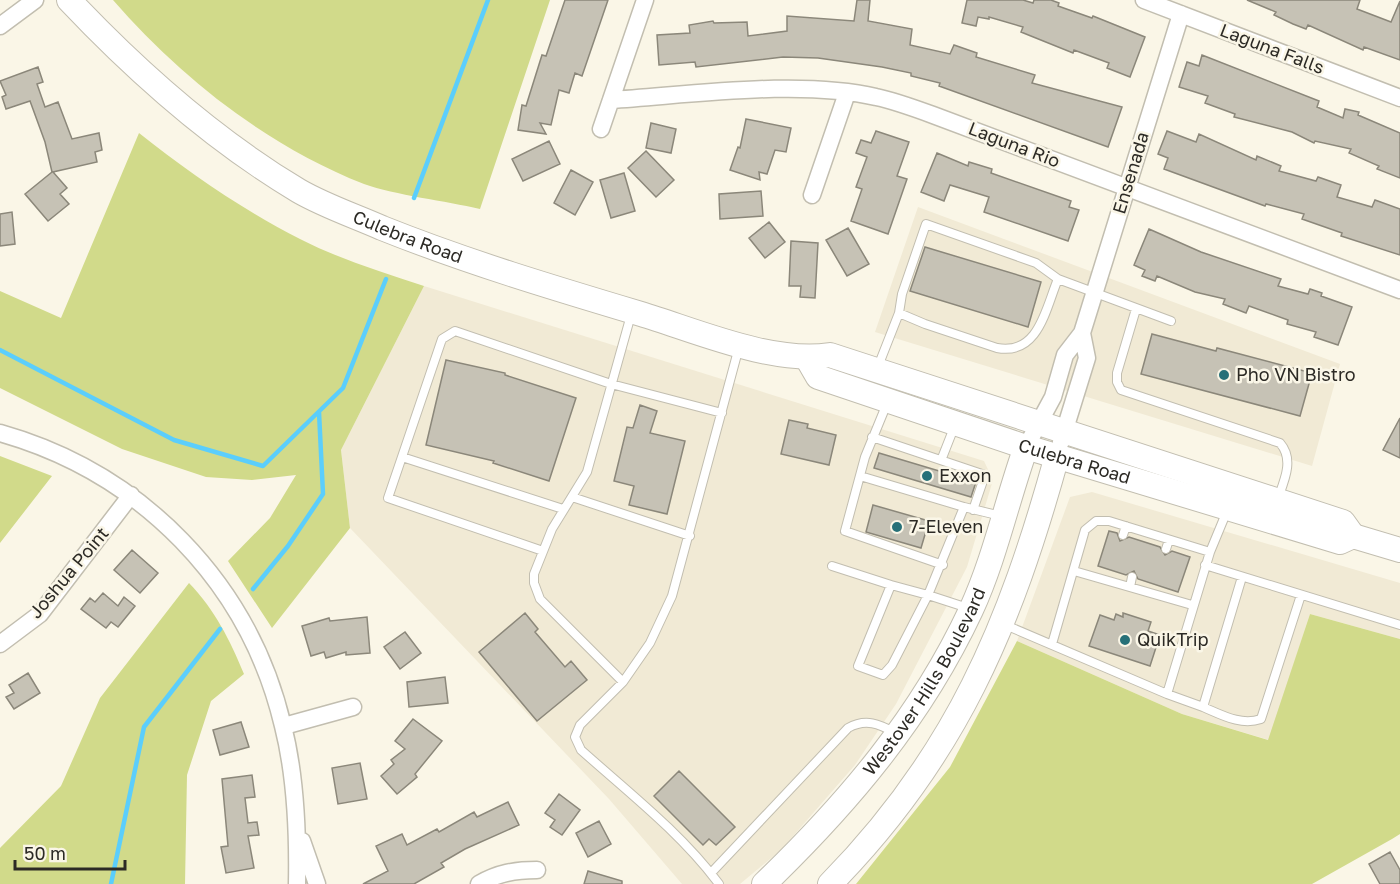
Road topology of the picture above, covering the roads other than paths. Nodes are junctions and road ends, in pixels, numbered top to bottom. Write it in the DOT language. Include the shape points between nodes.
graph roads {
  1 [pos="35,0"];
  2 [pos="69,0"];
  3 [pos="645,0"];
  4 [pos="1144,0"];
  5 [pos="1181,14"];
  6 [pos="0,26"];
  7 [pos="847,93"];
  8 [pos="1400,98"];
  9 [pos="611,100"];
  10 [pos="601,129"];
  11 [pos="1127,188"];
  12 [pos="812,195"];
  13 [pos="1058,279"];
  14 [pos="1400,290"];
  15 [pos="1094,294"];
  16 [pos="1136,309"];
  17 [pos="632,311"];
  18 [pos="899,313"];
  19 [pos="1172,321"];
  20 [pos="1083,333"];
  21 [pos="740,344"];
  22 [pos="807,358"];
  23 [pos="877,371"];
  24 [pos="611,384"];
  25 [pos="888,401"];
  26 [pos="722,413"];
  27 [pos="957,422"];
  28 [pos="1039,424"];
  29 [pos="1065,431"];
  30 [pos="0,433"];
  31 [pos="872,437"];
  32 [pos="1026,447"];
  33 [pos="1057,456"];
  34 [pos="402,457"];
  35 [pos="942,458"];
  36 [pos="860,476"];
  37 [pos="131,495"];
  38 [pos="572,497"];
  39 [pos="1278,500"];
  40 [pos="968,508"];
  41 [pos="1228,508"];
  42 [pos="563,509"];
  43 [pos="1003,517"];
  44 [pos="1126,526"];
  45 [pos="1146,532"];
  46 [pos="1123,535"];
  47 [pos="690,536"];
  48 [pos="1353,536"];
  49 [pos="1169,540"];
  50 [pos="1143,542"];
  51 [pos="1166,549"];
  52 [pos="1400,550"];
  53 [pos="543,551"];
  54 [pos="1210,552"];
  55 [pos="943,564"];
  56 [pos="1205,565"];
  57 [pos="832,566"];
  58 [pos="1111,570"];
  59 [pos="1074,571"];
  60 [pos="1132,577"];
  61 [pos="1242,577"];
  62 [pos="1108,580"];
  63 [pos="891,585"];
  64 [pos="1130,587"];
  65 [pos="928,595"];
  66 [pos="1300,595"];
  67 [pos="1192,605"];
  68 [pos="971,609"];
  69 [pos="1003,624"];
  70 [pos="1400,625"];
  71 [pos="0,644"];
  72 [pos="1052,644"];
  73 [pos="623,682"];
  74 [pos="1167,694"];
  75 [pos="353,707"];
  76 [pos="1203,707"];
  77 [pos="284,726"];
  78 [pos="898,734"];
  79 [pos="298,832"];
  80 [pos="537,870"];
  81 [pos="711,873"];
  82 [pos="297,884"];
  83 [pos="317,884"];
  84 [pos="479,884"];
  85 [pos="719,884"];
  86 [pos="764,884"];
  87 [pos="830,884"];
  1 -- 6 [label="street"];
  2 -- 17 [label="main road, Culebra Road" via="126,59 192,117 301,192 479,264"];
  3 -- 9 [label="street"];
  4 -- 5 [label="street, Laguna Falls"];
  5 -- 8 [label="street, Laguna Falls"];
  5 -- 11 [label="street, Ensenada"];
  7 -- 9 [label="street, Laguna Rio" via="778,90"];
  7 -- 11 [label="street, Laguna Rio" via="923,111"];
  7 -- 12 [label="street"];
  9 -- 10 [label="street"];
  11 -- 14 [label="street, Laguna Rio"];
  11 -- 15 [label="street, Ensenada"];
  13 -- 15 [label="lane"];
  13 -- 18 [label="lane" via="1035,335 1007,348 997,348"];
  13 -- 18 [label="lane" via="1036,263 926,224"];
  15 -- 16 [label="lane"];
  15 -- 20 [label="street, Ensenada"];
  16 -- 19 [label="lane"];
  16 -- 39 [label="lane" via="1117,374 1121,390 1280,442 1288,461"];
  17 -- 21 [label="main road, Culebra Road"];
  17 -- 24 [label="lane"];
  18 -- 23 [label="lane"];
  20 -- 28 [label="street, Ensenada" via="1065,355 1053,397"];
  20 -- 29 [label="street, Ensenada" via="1087,358"];
  21 -- 22 [label="main road, Culebra Road"];
  21 -- 26 [label="lane"];
  22 -- 23 [label="main road, Culebra Road" via="830,355"];
  22 -- 25 [label="main road, Culebra Road" via="818,377"];
  23 -- 28 [label="main road, Culebra Road"];
  24 -- 26 [label="lane"];
  24 -- 34 [label="lane" via="455,331 442,339"];
  24 -- 38 [label="lane" via="587,472"];
  25 -- 27 [label="main road, Culebra Road"];
  25 -- 31 [label="lane"];
  26 -- 47 [label="lane"];
  27 -- 32 [label="main road, Culebra Road"];
  27 -- 35 [label="lane"];
  28 -- 29 [label="main road, Culebra Road"];
  28 -- 32 [label="street, Ensenada"];
  29 -- 33 [label="street, Ensenada"];
  29 -- 39 [label="main road, Culebra Road"];
  30 -- 37 [label="street" via="65,456"];
  31 -- 35 [label="lane"];
  31 -- 36 [label="lane"];
  32 -- 33 [label="main road, Culebra Road"];
  32 -- 43 [label="main road, Westover Hills Boulevard"];
  33 -- 41 [label="main road, Culebra Road"];
  33 -- 69 [label="main road, Westover Hills Boulevard"];
  34 -- 42 [label="lane"];
  34 -- 53 [label="lane" via="388,498"];
  35 -- 40 [label="lane" via="985,475"];
  36 -- 40 [label="lane"];
  36 -- 55 [label="lane" via="845,531"];
  37 -- 71 [label="street, Joshua Point" via="40,614"];
  37 -- 77 [label="street" via="162,521 217,580 258,650"];
  38 -- 42 [label="lane"];
  38 -- 47 [label="lane"];
  39 -- 48 [label="main road, Culebra Road" via="1343,522"];
  40 -- 43 [label="lane"];
  40 -- 55 [label="lane"];
  41 -- 48 [label="main road, Culebra Road" via="1340,542"];
  41 -- 54 [label="lane"];
  42 -- 53 [label="lane"];
  43 -- 68 [label="main road, Westover Hills Boulevard"];
  44 -- 45 [label="lane"];
  44 -- 46 [label="lane"];
  44 -- 59 [label="lane" via="1102,520 1089,525"];
  45 -- 49 [label="lane"];
  45 -- 50 [label="lane"];
  47 -- 73 [label="lane" via="672,596 650,643"];
  48 -- 52 [label="main road, Culebra Road"];
  49 -- 51 [label="lane"];
  49 -- 54 [label="lane"];
  53 -- 73 [label="lane" via="534,583 540,599"];
  54 -- 56 [label="lane"];
  55 -- 65 [label="lane"];
  56 -- 61 [label="lane"];
  56 -- 67 [label="lane"];
  57 -- 63 [label="lane"];
  58 -- 62 [label="lane"];
  59 -- 62 [label="lane"];
  59 -- 72 [label="lane"];
  60 -- 64 [label="lane"];
  61 -- 66 [label="lane"];
  61 -- 76 [label="lane"];
  62 -- 64 [label="lane"];
  63 -- 65 [label="lane"];
  63 -- 65 [label="lane" via="858,666 884,675"];
  64 -- 67 [label="lane" via="1155,589"];
  65 -- 68 [label="lane"];
  66 -- 70 [label="lane"];
  66 -- 76 [label="lane" via="1261,719 1251,723 1237,721"];
  67 -- 74 [label="lane"];
  68 -- 69 [label="main road"];
  68 -- 78 [label="main road, Westover Hills Boulevard" via="919,706"];
  69 -- 72 [label="lane"];
  69 -- 87 [label="main road, Westover Hills Boulevard" via="953,726 926,769 890,819"];
  72 -- 74 [label="lane"];
  73 -- 81 [label="lane" via="580,725 576,743"];
  74 -- 76 [label="lane"];
  75 -- 77 [label="street"];
  77 -- 79 [label="street"];
  78 -- 81 [label="lane" via="870,722 848,728"];
  78 -- 86 [label="main road, Westover Hills Boulevard" via="822,827"];
  79 -- 82 [label="street"];
  79 -- 83 [label="street"];
  80 -- 84 [label="street" via="516,870"];
  81 -- 85 [label="lane"];
}
